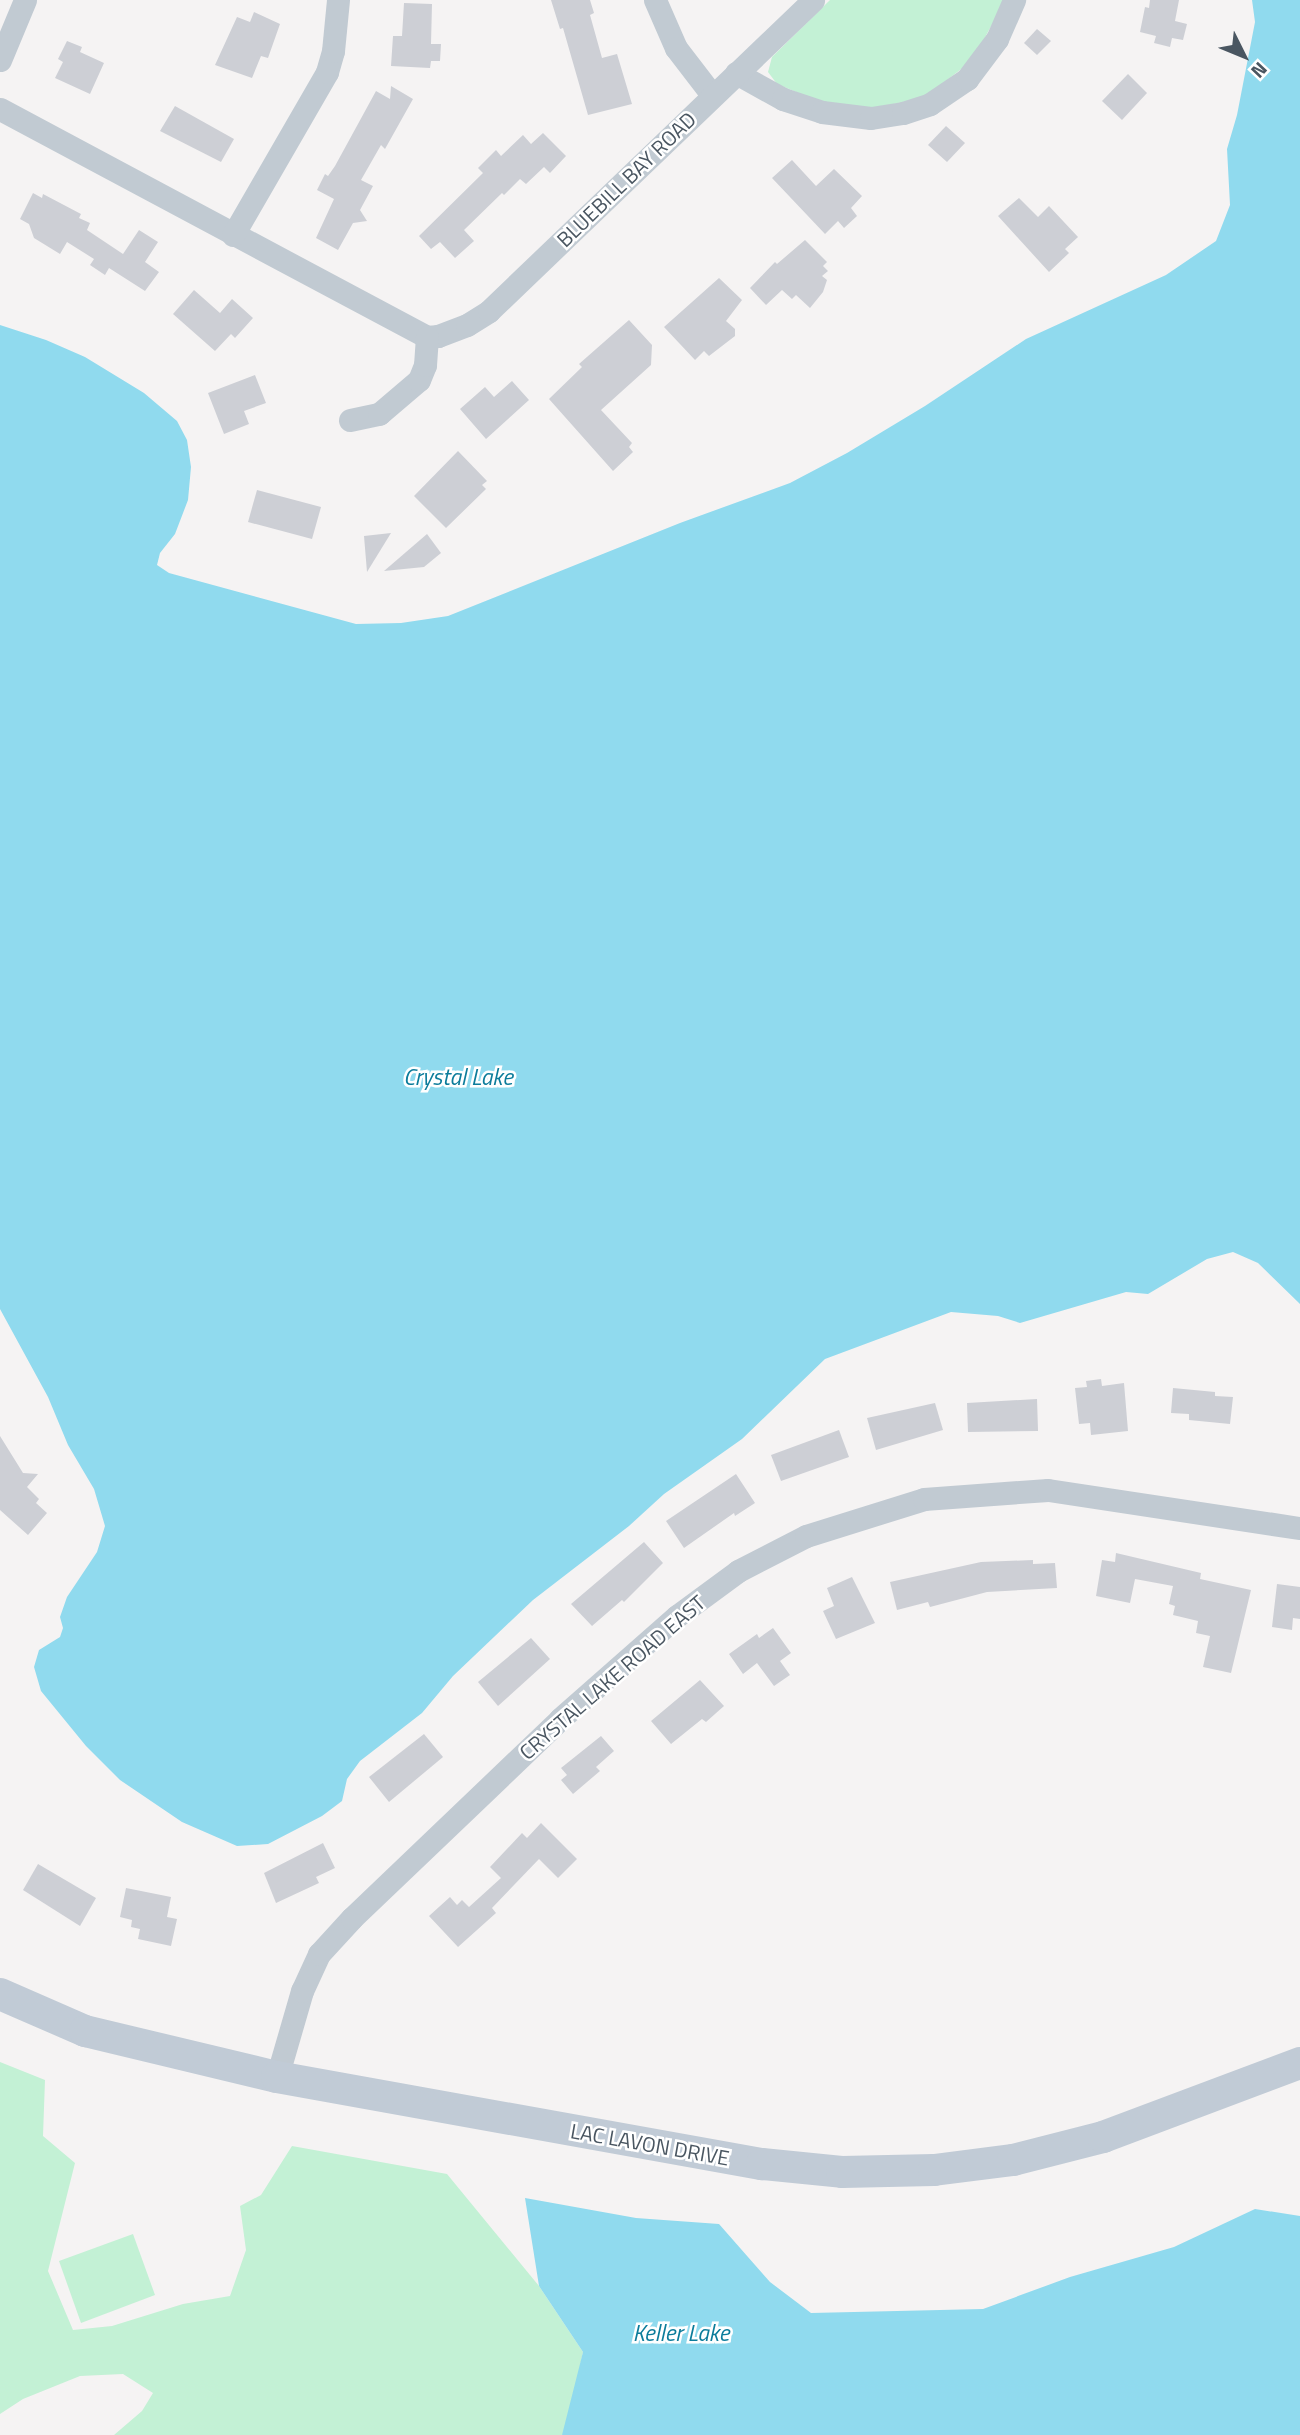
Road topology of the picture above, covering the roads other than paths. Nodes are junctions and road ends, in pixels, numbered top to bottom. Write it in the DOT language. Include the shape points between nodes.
graph roads {
  1 [pos="25,0"];
  2 [pos="338,0"];
  3 [pos="655,0"];
  4 [pos="813,0"];
  5 [pos="1014,0"];
  6 [pos="0,60"];
  7 [pos="736,73"];
  8 [pos="712,95"];
  9 [pos="0,109"];
  10 [pos="233,235"];
  11 [pos="427,337"];
  12 [pos="350,420"];
  13 [pos="1300,1528"];
  14 [pos="0,1994"];
  15 [pos="1300,2063"];
  16 [pos="278,2077"];
  1 -- 6 [label="street"];
  2 -- 10 [label="street" via="333,51 318,91"];
  3 -- 8 [label="street" via="676,48"];
  4 -- 7 [label="street, BLUEBILL BAY ROAD"];
  5 -- 7 [label="street" via="998,39 967,79 941,98 903,113 871,118 822,112 783,99"];
  7 -- 8 [label="street, BLUEBILL BAY ROAD"];
  8 -- 11 [label="street, BLUEBILL BAY ROAD" via="489,311 457,330"];
  9 -- 10 [label="street"];
  10 -- 11 [label="street"];
  11 -- 12 [label="street" via="419,380 379,414"];
  13 -- 16 [label="street, CRYSTAL LAKE ROAD EAST" via="1048,1490 924,1499 806,1536 738,1571 677,1616 559,1719 328,1945 302,1991"];
  14 -- 16 [label="street, LAC LAVON DRIVE" via="85,2031"];
  15 -- 16 [label="street, LAC LAVON DRIVE" via="1103,2137 1013,2160 842,2172 762,2164"];
}
